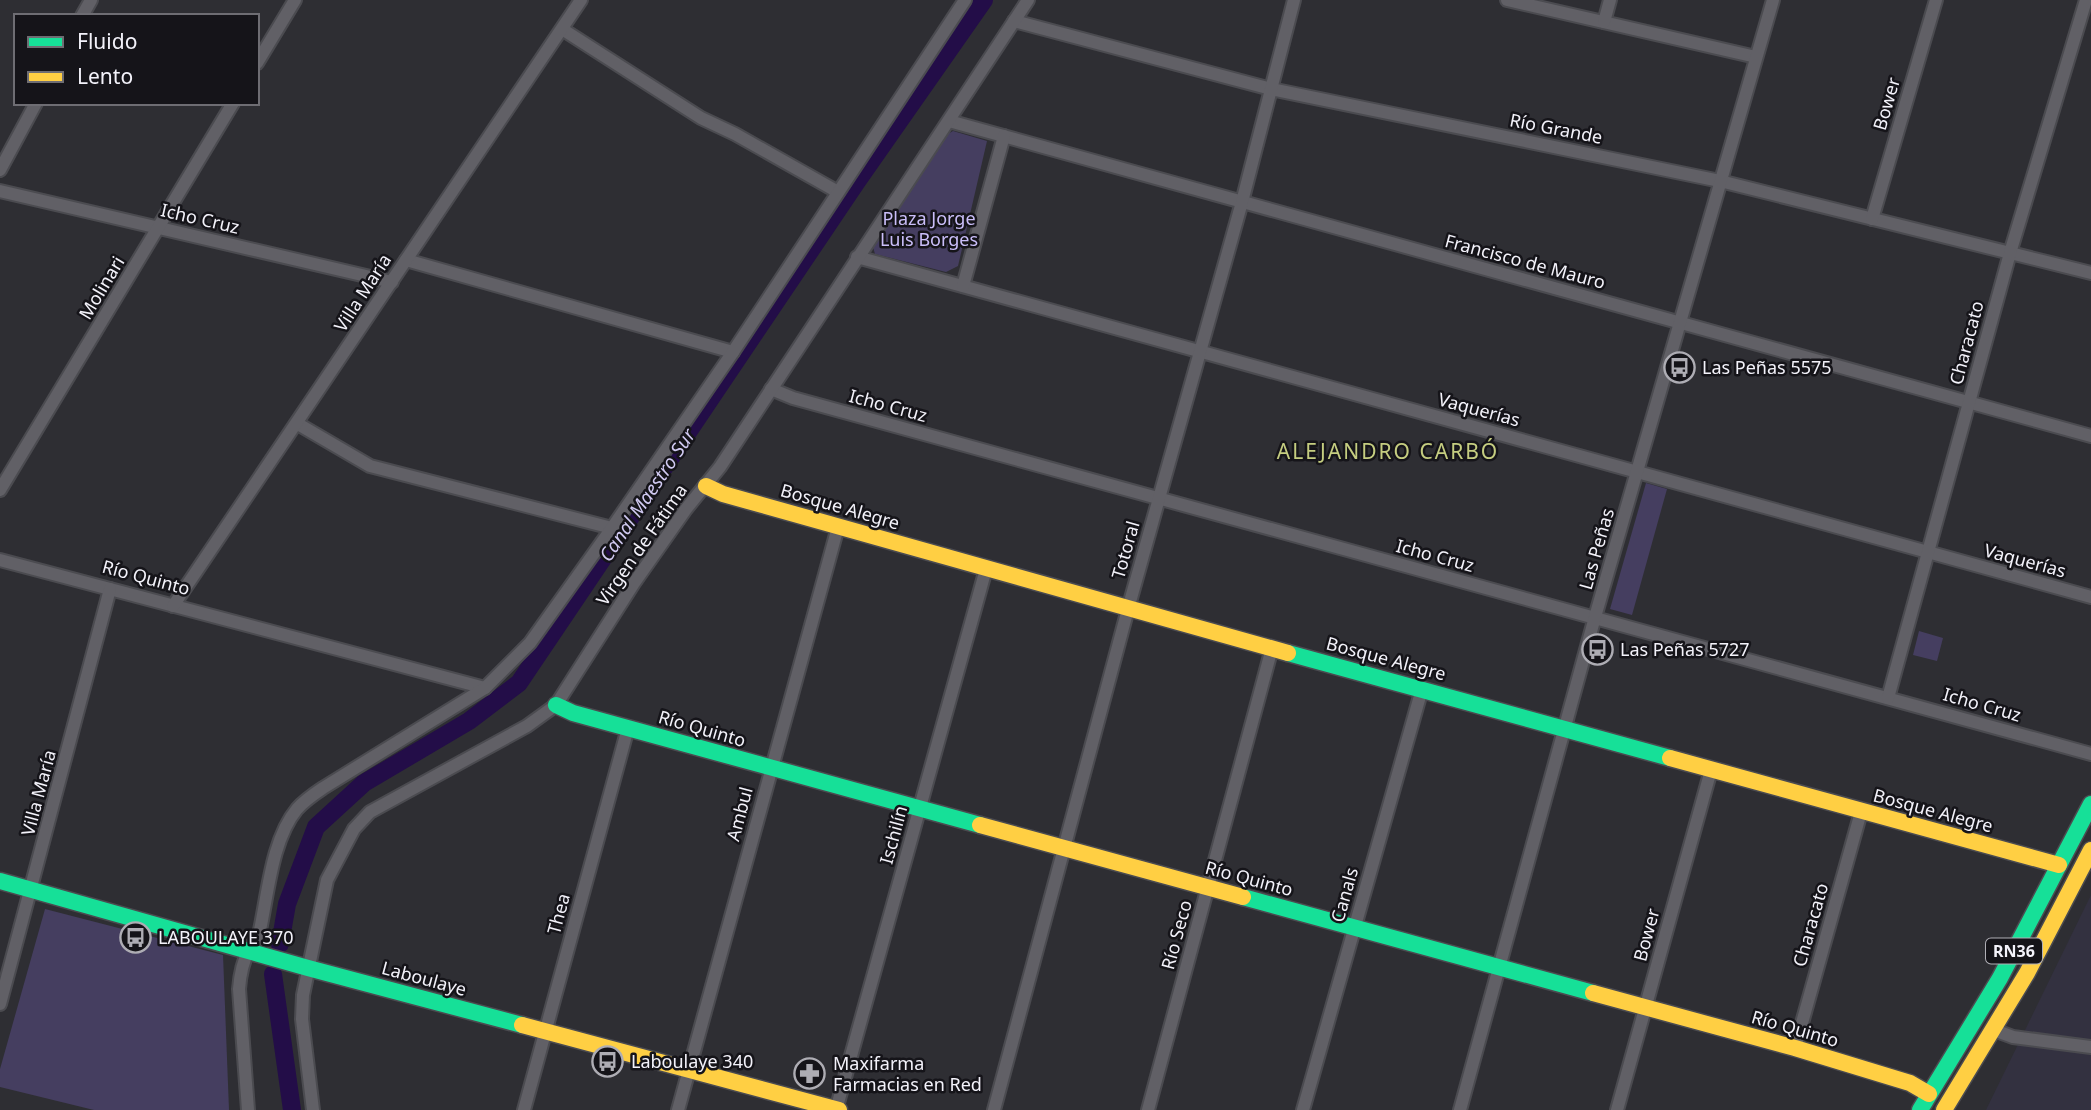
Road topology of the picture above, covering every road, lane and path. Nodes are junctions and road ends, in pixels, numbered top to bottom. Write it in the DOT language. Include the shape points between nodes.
graph roads {
  1 [pos="295,0"];
  2 [pos="581,0"];
  3 [pos="1028,0"];
  4 [pos="1294,0"];
  5 [pos="1507,0"];
  6 [pos="1610,0"];
  7 [pos="1773,0"];
  8 [pos="1936,0"];
  9 [pos="2086,0"];
  10 [pos="962,1"];
  11 [pos="1014,21"];
  12 [pos="1604,22"];
  13 [pos="562,29"];
  14 [pos="1756,57"];
  15 [pos="259,60"];
  16 [pos="1271,89"];
  17 [pos="35,105"];
  18 [pos="232,105"];
  19 [pos="949,121"];
  20 [pos="1004,136"];
  21 [pos="0,170"];
  22 [pos="1720,181"];
  23 [pos="0,191"];
  24 [pos="838,192"];
  25 [pos="1242,202"];
  26 [pos="1872,219"];
  27 [pos="158,228"];
  28 [pos="2010,253"];
  29 [pos="857,257"];
  30 [pos="406,260"];
  31 [pos="2091,273"];
  32 [pos="392,282"];
  33 [pos="962,286"];
  34 [pos="1680,322"];
  35 [pos="1200,351"];
  36 [pos="733,352"];
  37 [pos="771,389"];
  38 [pos="1969,402"];
  39 [pos="298,424"];
  40 [pos="2091,436"];
  41 [pos="1637,472"];
  42 [pos="706,486"];
  43 [pos="0,490"];
  44 [pos="1159,499"];
  45 [pos="838,527"];
  46 [pos="612,528"];
  47 [pos="1928,552"];
  48 [pos="0,560"];
  49 [pos="986,569"];
  50 [pos="110,589"];
  51 [pos="2091,597"];
  52 [pos="173,606"];
  53 [pos="1128,609"];
  54 [pos="1595,617"];
  55 [pos="1272,648"];
  56 [pos="485,688"];
  57 [pos="1422,689"];
  58 [pos="1888,698"];
  59 [pos="556,705"];
  60 [pos="628,728"];
  61 [pos="1565,729"];
  62 [pos="2091,754"];
  63 [pos="771,768"];
  64 [pos="1711,770"];
  65 [pos="2091,804"];
  66 [pos="920,809"];
  67 [pos="1861,812"];
  68 [pos="1063,848"];
  69 [pos="2091,850"];
  70 [pos="2059,865"];
  71 [pos="0,881"];
  72 [pos="1208,887"];
  73 [pos="32,890"];
  74 [pos="1354,928"];
  75 [pos="248,950"];
  76 [pos="308,968"];
  77 [pos="1500,968"];
  78 [pos="0,1004"];
  79 [pos="1645,1008"];
  80 [pos="1994,1030"];
  81 [pos="545,1031"];
  82 [pos="2091,1047"];
  83 [pos="1795,1048"];
  84 [pos="689,1070"];
  85 [pos="1929,1094"];
  86 [pos="248,1110"];
  87 [pos="313,1110"];
  88 [pos="524,1110"];
  89 [pos="678,1110"];
  90 [pos="837,1110"];
  91 [pos="994,1110"];
  92 [pos="1148,1110"];
  93 [pos="1303,1110"];
  94 [pos="1460,1110"];
  95 [pos="1617,1110"];
  96 [pos="1920,1110"];
  97 [pos="1944,1110"];
  1 -- 15 [label="street"];
  2 -- 13 [label="street, Villa María"];
  3 -- 11 [label="street, Virgen de Fátima"];
  4 -- 16 [label="street, Totoral"];
  5 -- 12 [label="street"];
  6 -- 12 [label="street"];
  7 -- 14 [label="street, Las Peñas"];
  8 -- 26 [label="street, Bower"];
  9 -- 28 [label="street, Characato"];
  10 -- 24 [label="street, Virgen de Fátima"];
  11 -- 16 [label="street, Río Grande"];
  11 -- 19 [label="street, Virgen de Fátima"];
  12 -- 14 [label="street"];
  13 -- 24 [label="street" via="701,118"];
  13 -- 30 [label="street, Villa María"];
  14 -- 22 [label="street, Las Peñas"];
  16 -- 22 [label="street, Río Grande"];
  16 -- 25 [label="street, Totoral"];
  17 -- 21 [label="street"];
  18 -- 27 [label="street, Molinari"];
  19 -- 20 [label="street, Francisco de Mauro"];
  19 -- 29 [label="street, Virgen de Fátima"];
  20 -- 25 [label="street, Francisco de Mauro"];
  20 -- 33 [label="street"];
  22 -- 26 [label="street, Río Grande"];
  22 -- 34 [label="street, Las Peñas"];
  23 -- 27 [label="street, Icho Cruz"];
  24 -- 36 [label="street, Virgen de Fátima"];
  25 -- 34 [label="street, Francisco de Mauro"];
  25 -- 35 [label="street, Totoral"];
  26 -- 28 [label="street, Río Grande"];
  27 -- 32 [label="street, Icho Cruz"];
  27 -- 43 [label="street, Molinari"];
  28 -- 31 [label="street, Río Grande"];
  28 -- 38 [label="street, Characato"];
  29 -- 33 [label="street, Vaquerías"];
  29 -- 37 [label="street, Virgen de Fátima"];
  30 -- 32 [label="street, Villa María"];
  30 -- 36 [label="street"];
  32 -- 39 [label="street, Villa María"];
  33 -- 35 [label="street, Vaquerías"];
  34 -- 38 [label="street, Francisco de Mauro"];
  34 -- 41 [label="street, Las Peñas"];
  35 -- 41 [label="street, Vaquerías"];
  35 -- 44 [label="street, Totoral"];
  36 -- 46 [label="street, Virgen de Fátima"];
  37 -- 42 [label="street, Virgen de Fátima"];
  37 -- 44 [label="street, Icho Cruz"];
  38 -- 40 [label="street, Francisco de Mauro"];
  38 -- 47 [label="street, Characato"];
  39 -- 46 [label="street" via="370,466"];
  39 -- 52 [label="street, Villa María"];
  41 -- 47 [label="street, Vaquerías"];
  41 -- 54 [label="street, Las Peñas"];
  42 -- 45 [label="main road, Bosque Alegre"];
  42 -- 59 [label="street, Virgen de Fátima" via="634,583"];
  44 -- 53 [label="street, Totoral"];
  44 -- 54 [label="street, Icho Cruz"];
  45 -- 49 [label="main road, Bosque Alegre"];
  45 -- 63 [label="street, Ambul"];
  46 -- 56 [label="street, Virgen de Fátima" via="530,643"];
  47 -- 51 [label="street, Vaquerías"];
  47 -- 58 [label="street, Characato"];
  48 -- 50 [label="street, Río Quinto"];
  49 -- 53 [label="main road, Bosque Alegre"];
  49 -- 66 [label="street, Ischilín"];
  50 -- 52 [label="street, Río Quinto"];
  50 -- 73 [label="street, Villa María"];
  52 -- 56 [label="street, Río Quinto"];
  53 -- 55 [label="main road, Bosque Alegre"];
  53 -- 68 [label="street, Totoral"];
  54 -- 58 [label="street, Icho Cruz"];
  54 -- 61 [label="street, Las Peñas"];
  55 -- 57 [label="main road, Bosque Alegre"];
  55 -- 72 [label="street, Río Seco"];
  56 -- 75 [label="street, Virgen de Fátima" via="298,807 275,855 260,930"];
  57 -- 61 [label="main road, Bosque Alegre"];
  57 -- 74 [label="street, Canals"];
  58 -- 62 [label="street, Icho Cruz"];
  59 -- 60 [label="main road, Río Quinto"];
  59 -- 76 [label="street, Virgen de Fátima" via="360,820 327,880"];
  60 -- 63 [label="main road, Río Quinto"];
  60 -- 81 [label="street, Thea"];
  61 -- 64 [label="main road, Bosque Alegre"];
  61 -- 77 [label="street, Las Peñas"];
  63 -- 66 [label="main road, Río Quinto"];
  63 -- 84 [label="street, Ambul"];
  64 -- 67 [label="main road, Bosque Alegre"];
  64 -- 79 [label="street, Bower"];
  65 -- 70 [label="main road, RN36"];
  66 -- 68 [label="main road, Río Quinto"];
  66 -- 90 [label="street, Ischilín"];
  67 -- 70 [label="main road, Bosque Alegre"];
  67 -- 83 [label="street, Characato"];
  68 -- 72 [label="main road, Río Quinto"];
  68 -- 91 [label="street, Totoral"];
  69 -- 80 [label="main road, RN36"];
  70 -- 85 [label="main road, RN36" via="2000,978"];
  71 -- 73 [label="main road, Laboulaye"];
  72 -- 74 [label="main road, Río Quinto"];
  72 -- 92 [label="street, Río Seco"];
  73 -- 75 [label="main road, Laboulaye"];
  73 -- 78 [label="street, Villa María"];
  74 -- 77 [label="main road, Río Quinto"];
  74 -- 93 [label="street, Canals"];
  75 -- 76 [label="main road, Laboulaye"];
  75 -- 86 [label="street, Virgen de Fátima" via="239,989"];
  76 -- 81 [label="main road, Laboulaye"];
  76 -- 87 [label="street, Virgen de Fátima" via="302,1019"];
  77 -- 79 [label="main road, Río Quinto"];
  77 -- 94 [label="street, Las Peñas"];
  79 -- 83 [label="main road, Río Quinto"];
  79 -- 95 [label="street, Bower"];
  80 -- 82 [label="street" via="2013,1037"];
  80 -- 97 [label="main road, RN36"];
  81 -- 84 [label="main road, Laboulaye"];
  81 -- 88 [label="street, Thea"];
  83 -- 85 [label="main road, Río Quinto" via="1910,1083"];
  84 -- 89 [label="street, Ambul"];
  84 -- 90 [label="main road, Laboulaye"];
  85 -- 96 [label="main road, RN36"];
}
